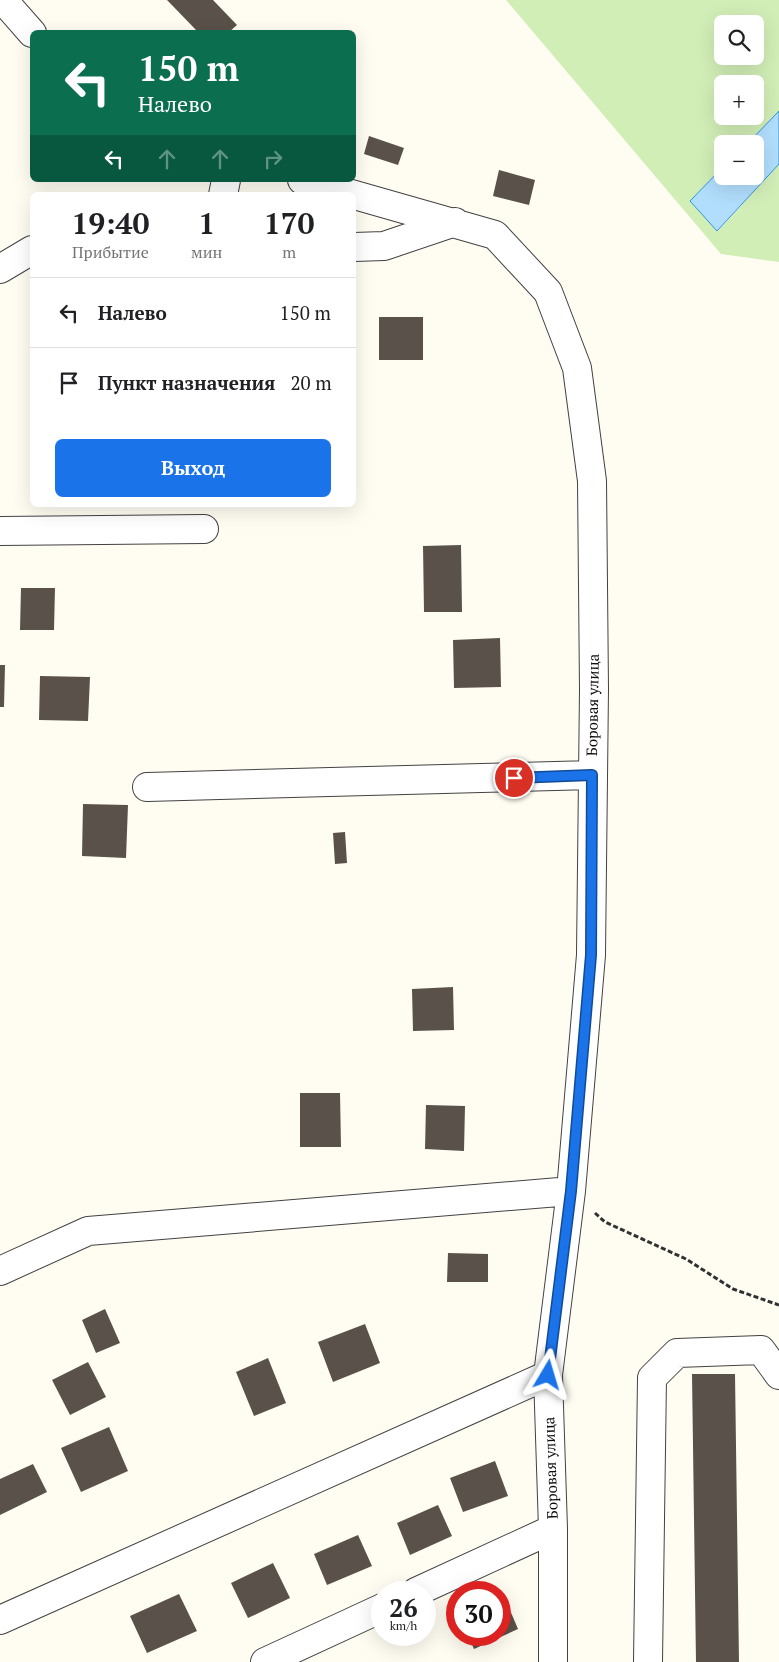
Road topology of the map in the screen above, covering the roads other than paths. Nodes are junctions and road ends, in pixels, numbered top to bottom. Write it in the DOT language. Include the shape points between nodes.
graph roads {
  1 [pos="3,0"];
  2 [pos="30,31"];
  3 [pos="309,182"];
  4 [pos="346,192"];
  5 [pos="356,195"];
  6 [pos="455,222"];
  7 [pos="356,247"];
  8 [pos="30,251"];
  9 [pos="0,269"];
  10 [pos="204,529"];
  11 [pos="0,531"];
  12 [pos="592,775"];
  13 [pos="146,787"];
  14 [pos="571,1191"];
  15 [pos="0,1271"];
  16 [pos="548,1375"];
  17 [pos="779,1375"];
  18 [pos="554,1529"];
  19 [pos="436,1583"];
  20 [pos="371,1613"];
  21 [pos="0,1620"];
  22 [pos="265,1662"];
  23 [pos="552,1662"];
  24 [pos="648,1662"];
  1 -- 2 [label="street"];
  3 -- 4 [label="street, Боровая улица"];
  5 -- 6 [label="street, Боровая улица"];
  6 -- 7 [label="street" via="384,246"];
  6 -- 12 [label="street, Боровая улица" via="495,234 548,292 577,368 592,480"];
  8 -- 9 [label="street"];
  10 -- 11 [label="street"];
  12 -- 13 [label="street"];
  12 -- 14 [label="street, Боровая улица" via="591,955"];
  14 -- 15 [label="street" via="88,1231"];
  14 -- 16 [label="street, Боровая улица"];
  16 -- 18 [label="street, Боровая улица"];
  16 -- 21 [label="street"];
  17 -- 24 [label="street" via="761,1350 676,1353 652,1378"];
  18 -- 19 [label="street"];
  18 -- 23 [label="street, Боровая улица"];
  20 -- 22 [label="street"];
}
